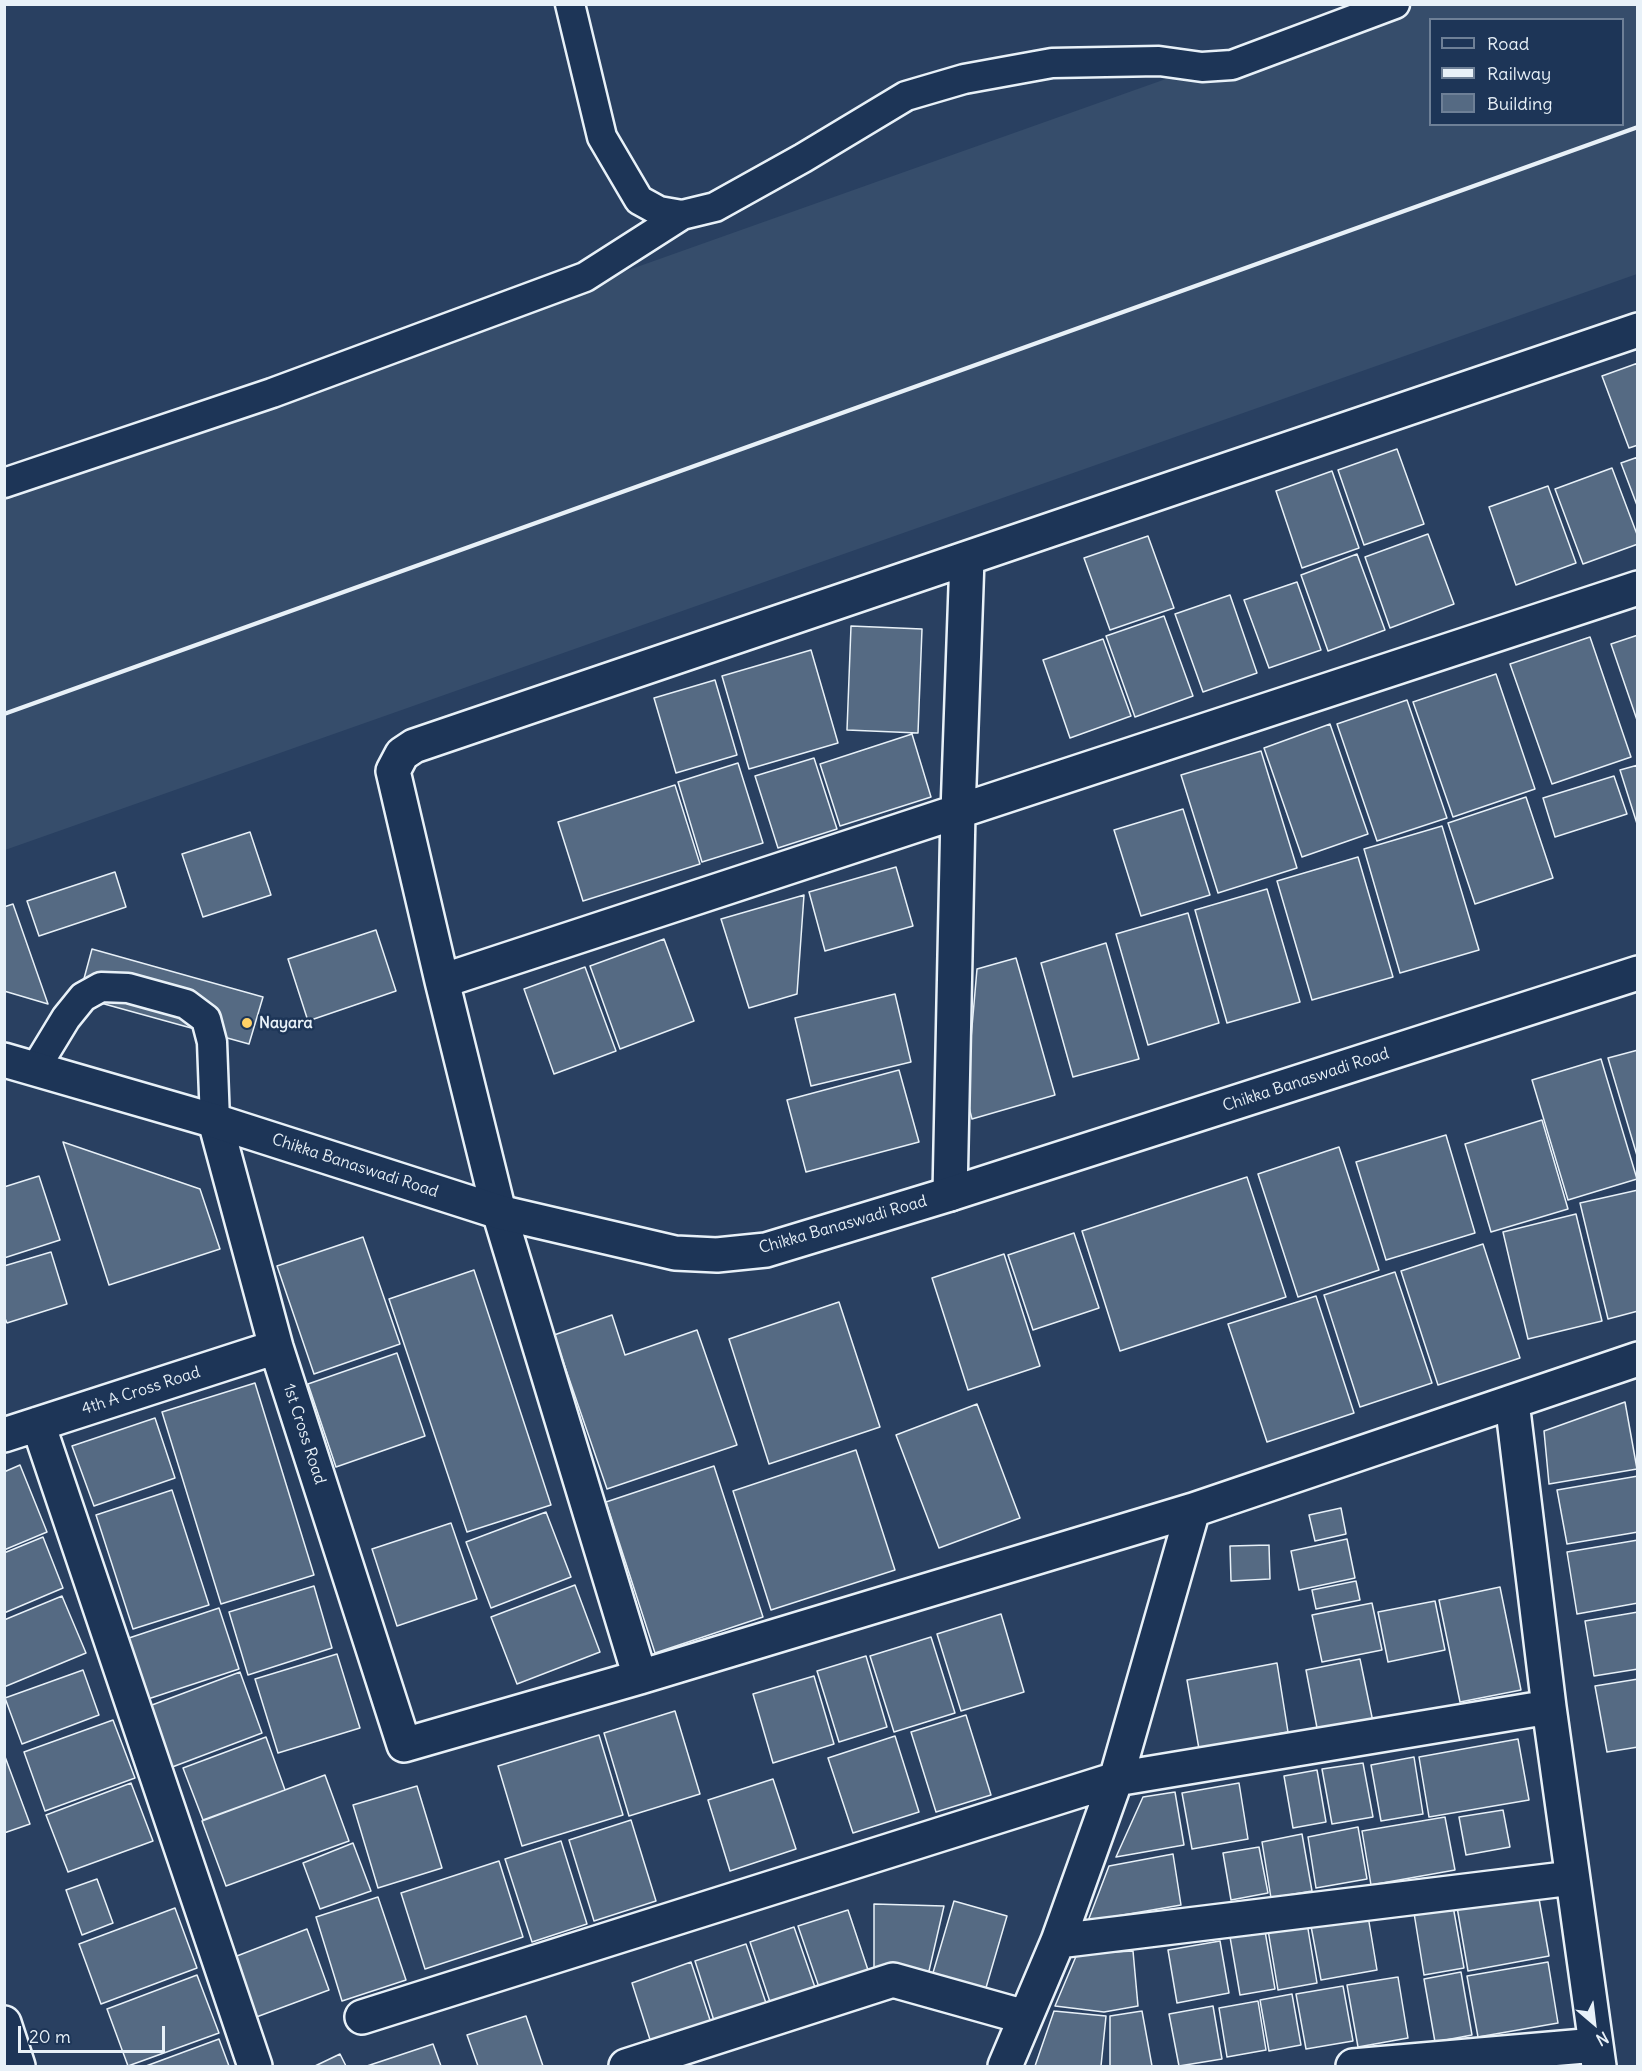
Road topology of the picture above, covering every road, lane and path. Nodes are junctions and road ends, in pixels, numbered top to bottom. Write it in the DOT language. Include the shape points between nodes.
graph roads {
  1 [pos="570,4"];
  2 [pos="1395,4"];
  3 [pos="682,215"];
  4 [pos="1638,330"];
  5 [pos="4,483"];
  6 [pos="967,560"];
  7 [pos="1638,588"];
  8 [pos="958,812"];
  9 [pos="1638,973"];
  10 [pos="442,981"];
  11 [pos="4,1060"];
  12 [pos="35,1069"];
  13 [pos="214,1120"];
  14 [pos="950,1194"];
  15 [pos="499,1212"];
  16 [pos="276,1347"];
  17 [pos="1638,1359"];
  18 [pos="1512,1402"];
  19 [pos="38,1424"];
  20 [pos="4,1435"];
  21 [pos="1193,1510"];
  22 [pos="640,1677"];
  23 [pos="1549,1707"];
  24 [pos="1116,1779"];
  25 [pos="1572,1878"];
  26 [pos="1058,1941"];
  27 [pos="362,2017"];
  28 [pos="1025,2017"];
  29 [pos="4,2023"];
  30 [pos="1598,2056"];
  31 [pos="18,2067"];
  32 [pos="255,2067"];
  33 [pos="626,2067"];
  34 [pos="1005,2067"];
  35 [pos="1353,2067"];
  1 -- 3 [label="lane" via="602,137 639,200 659,211"];
  2 -- 3 [label="lane" via="1232,65 1202,67 1159,61 1052,63 964,79 906,96 716,207"];
  3 -- 5 [label="lane" via="585,277 272,393"];
  4 -- 6 [label="street"];
  6 -- 8 [label="street"];
  6 -- 10 [label="street" via="414,746 402,754 393,771"];
  7 -- 8 [label="street"];
  8 -- 10 [label="street"];
  8 -- 14 [label="street"];
  9 -- 14 [label="street, Chikka Banaswadi Road"];
  10 -- 15 [label="street"];
  11 -- 12 [label="street, Chikka Banaswadi Road"];
  12 -- 13 [label="street, Chikka Banaswadi Road"];
  12 -- 13 [label="lane" via="82,997 101,987 128,988 186,1004 206,1019 212,1042"];
  13 -- 15 [label="street, Chikka Banaswadi Road"];
  13 -- 16 [label="street, 1st Cross Road"];
  14 -- 15 [label="street, Chikka Banaswadi Road" via="766,1250 717,1255 675,1253"];
  15 -- 22 [label="street"];
  16 -- 19 [label="street, 4th A Cross Road"];
  16 -- 22 [label="street, 1st Cross Road" via="404,1746"];
  17 -- 18 [label="street"];
  18 -- 21 [label="street"];
  18 -- 23 [label="street"];
  19 -- 20 [label="street, 4th A Cross Road"];
  19 -- 32 [label="street"];
  21 -- 22 [label="street"];
  21 -- 24 [label="street"];
  23 -- 24 [label="street"];
  23 -- 25 [label="street"];
  24 -- 26 [label="street"];
  24 -- 27 [label="street"];
  25 -- 26 [label="street"];
  25 -- 30 [label="street"];
  26 -- 28 [label="street"];
  28 -- 33 [label="street" via="893,1980"];
  28 -- 34 [label="street"];
  29 -- 31 [label="street"];
  30 -- 35 [label="street"];
}
